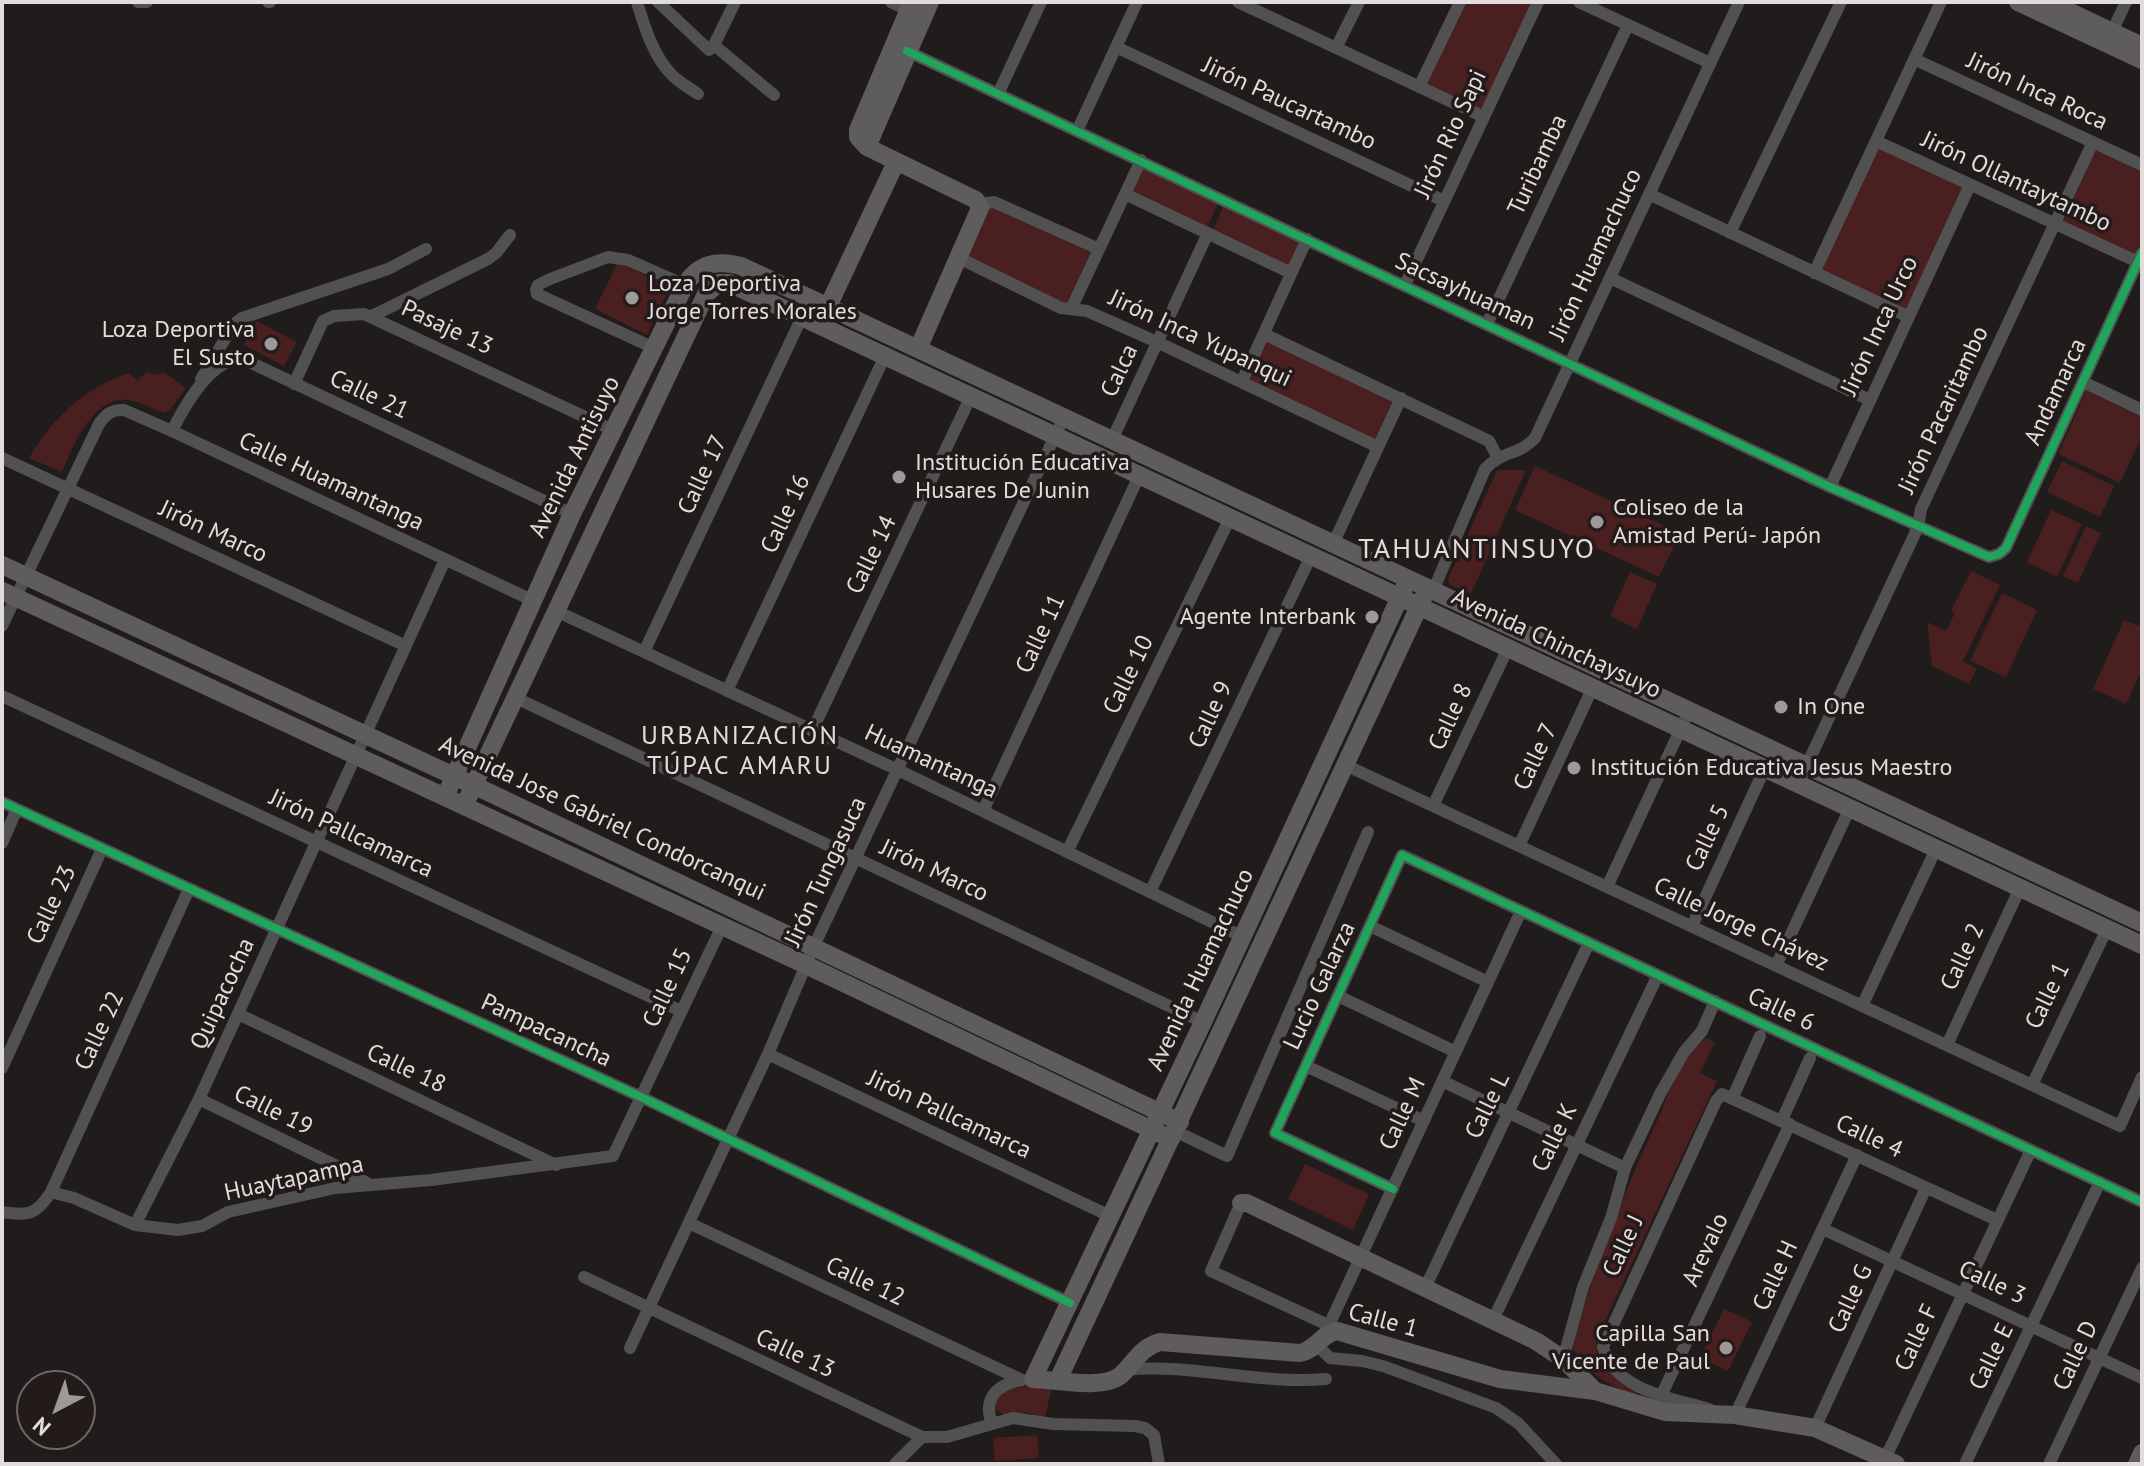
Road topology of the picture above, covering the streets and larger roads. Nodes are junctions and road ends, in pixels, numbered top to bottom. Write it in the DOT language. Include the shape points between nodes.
graph roads {
  1 [pos="138,2"];
  2 [pos="147,2"];
  3 [pos="637,2"];
  4 [pos="658,2"];
  5 [pos="735,2"];
  6 [pos="891,2"];
  7 [pos="930,2"];
  8 [pos="1041,2"];
  9 [pos="1137,2"];
  10 [pos="1238,2"];
  11 [pos="1359,2"];
  12 [pos="1460,2"];
  13 [pos="1538,2"];
  14 [pos="1739,2"];
  15 [pos="1841,2"];
  16 [pos="1941,2"];
  17 [pos="2018,2"];
  18 [pos="2049,2"];
  19 [pos="2126,2"];
  20 [pos="1591,5"];
  21 [pos="910,6"];
  22 [pos="1256,6"];
  23 [pos="1628,25"];
  24 [pos="2112,32"];
  25 [pos="2142,46"];
  26 [pos="710,47"];
  27 [pos="1116,47"];
  28 [pos="1336,48"];
  29 [pos="907,51"];
  30 [pos="1914,59"];
  31 [pos="2142,60"];
  32 [pos="1710,63"];
  33 [pos="1419,87"];
  34 [pos="698,94"];
  35 [pos="998,94"];
  36 [pos="774,95"];
  37 [pos="1484,117"];
  38 [pos="1077,131"];
  39 [pos="1876,141"];
  40 [pos="2093,142"];
  41 [pos="867,147"];
  42 [pos="1141,160"];
  43 [pos="896,162"];
  44 [pos="2142,165"];
  45 [pos="1970,185"];
  46 [pos="1125,194"];
  47 [pos="1649,194"];
  48 [pos="1444,201"];
  49 [pos="980,204"];
  50 [pos="2056,225"];
  51 [pos="1208,233"];
  52 [pos="1730,233"];
  53 [pos="510,235"];
  54 [pos="1307,239"];
  55 [pos="426,249"];
  56 [pos="1099,249"];
  57 [pos="959,258"];
  58 [pos="2140,258"];
  59 [pos="1291,273"];
  60 [pos="1814,273"];
  61 [pos="1610,278"];
  62 [pos="685,285"];
  63 [pos="1405,285"];
  64 [pos="828,307"];
  65 [pos="1072,307"];
  66 [pos="372,316"];
  67 [pos="1909,317"];
  68 [pos="810,321"];
  69 [pos="1487,324"];
  70 [pos="1264,334"];
  71 [pos="1157,342"];
  72 [pos="654,348"];
  73 [pos="918,349"];
  74 [pos="885,356"];
  75 [pos="1570,364"];
  76 [pos="1242,381"];
  77 [pos="2083,382"];
  78 [pos="294,384"];
  79 [pos="196,390"];
  80 [pos="971,396"];
  81 [pos="1401,398"];
  82 [pos="1870,400"];
  83 [pos="2142,410"];
  84 [pos="1064,417"];
  85 [pos="613,430"];
  86 [pos="172,431"];
  87 [pos="1055,436"];
  88 [pos="1112,440"];
  89 [pos="1378,447"];
  90 [pos="1497,456"];
  91 [pos="2,458"];
  92 [pos="1139,476"];
  93 [pos="1830,487"];
  94 [pos="69,489"];
  95 [pos="572,514"];
  96 [pos="1230,518"];
  97 [pos="1918,527"];
  98 [pos="1333,544"];
  99 [pos="2006,548"];
  100 [pos="1311,556"];
  101 [pos="445,560"];
  102 [pos="2,565"];
  103 [pos="27,576"];
  104 [pos="1408,579"];
  105 [pos="1430,590"];
  106 [pos="9,594"];
  107 [pos="1400,598"];
  108 [pos="534,601"];
  109 [pos="1419,606"];
  110 [pos="556,611"];
  111 [pos="2,626"];
  112 [pos="406,646"];
  113 [pos="1508,648"];
  114 [pos="644,652"];
  115 [pos="1593,687"];
  116 [pos="727,691"];
  117 [pos="2,696"];
  118 [pos="516,698"];
  119 [pos="1684,719"];
  120 [pos="812,731"];
  121 [pos="365,734"];
  122 [pos="355,757"];
  123 [pos="1343,764"];
  124 [pos="1806,766"];
  125 [pos="1765,768"];
  126 [pos="898,770"];
  127 [pos="454,776"];
  128 [pos="1798,784"];
  129 [pos="473,785"];
  130 [pos="445,797"];
  131 [pos="2,802"];
  132 [pos="464,806"];
  133 [pos="1433,806"];
  134 [pos="1850,808"];
  135 [pos="17,809"];
  136 [pos="983,811"];
  137 [pos="1368,832"];
  138 [pos="316,842"];
  139 [pos="2,843"];
  140 [pos="1519,846"];
  141 [pos="102,849"];
  142 [pos="1936,849"];
  143 [pos="1067,852"];
  144 [pos="1402,855"];
  145 [pos="857,859"];
  146 [pos="1607,887"];
  147 [pos="2020,888"];
  148 [pos="189,889"];
  149 [pos="1150,892"];
  150 [pos="1521,911"];
  151 [pos="2142,923"];
  152 [pos="722,926"];
  153 [pos="1370,926"];
  154 [pos="1692,926"];
  155 [pos="277,928"];
  156 [pos="2107,929"];
  157 [pos="1243,937"];
  158 [pos="1589,943"];
  159 [pos="2142,945"];
  160 [pos="814,946"];
  161 [pos="806,965"];
  162 [pos="1776,966"];
  163 [pos="1658,975"];
  164 [pos="1488,982"];
  165 [pos="1338,996"];
  166 [pos="1715,1001"];
  167 [pos="1862,1006"];
  168 [pos="681,1011"];
  169 [pos="238,1014"];
  170 [pos="1203,1022"];
  171 [pos="1760,1036"];
  172 [pos="1947,1045"];
  173 [pos="1456,1052"];
  174 [pos="768,1054"];
  175 [pos="1810,1058"];
  176 [pos="1306,1066"];
  177 [pos="2,1068"];
  178 [pos="2142,1077"];
  179 [pos="1442,1081"];
  180 [pos="2032,1085"];
  181 [pos="1727,1096"];
  182 [pos="641,1097"];
  183 [pos="199,1099"];
  184 [pos="1161,1112"];
  185 [pos="1509,1112"];
  186 [pos="1424,1121"];
  187 [pos="1786,1122"];
  188 [pos="1153,1130"];
  189 [pos="1175,1131"];
  190 [pos="729,1139"];
  191 [pos="1577,1144"];
  192 [pos="2031,1150"];
  193 [pos="1857,1155"];
  194 [pos="613,1156"];
  195 [pos="556,1165"];
  196 [pos="1625,1168"];
  197 [pos="2100,1182"];
  198 [pos="370,1185"];
  199 [pos="1926,1188"];
  200 [pos="1393,1189"];
  201 [pos="51,1192"];
  202 [pos="2142,1202"];
  203 [pos="1241,1203"];
  204 [pos="2,1212"];
  205 [pos="1112,1217"];
  206 [pos="1997,1220"];
  207 [pos="689,1223"];
  208 [pos="135,1225"];
  209 [pos="1823,1229"];
  210 [pos="1360,1258"];
  211 [pos="1893,1261"];
  212 [pos="2142,1268"];
  213 [pos="584,1277"];
  214 [pos="1425,1288"];
  215 [pos="1963,1294"];
  216 [pos="1070,1303"];
  217 [pos="649,1309"];
  218 [pos="1493,1320"];
  219 [pos="2031,1326"];
  220 [pos="1323,1336"];
  221 [pos="630,1348"];
  222 [pos="2099,1358"];
  223 [pos="1563,1359"];
  224 [pos="1125,1370"];
  225 [pos="2142,1378"];
  226 [pos="1028,1379"];
  227 [pos="1326,1379"];
  228 [pos="1058,1380"];
  229 [pos="1595,1391"];
  230 [pos="1661,1396"];
  231 [pos="1735,1415"];
  232 [pos="992,1423"];
  233 [pos="1815,1428"];
  234 [pos="922,1437"];
  235 [pos="2142,1453"];
  236 [pos="1890,1461"];
  237 [pos="895,1464"];
  238 [pos="1159,1464"];
  239 [pos="1556,1464"];
  240 [pos="1965,1464"];
  241 [pos="2049,1464"];
  242 [pos="2137,1464"];
  1 -- 2 [label="street"];
  3 -- 34 [label="street" via="665,67"];
  4 -- 26 [label="street"];
  5 -- 26 [label="street"];
  6 -- 21 [label="street"];
  7 -- 29 [label="street"];
  8 -- 35 [label="street"];
  9 -- 27 [label="street"];
  10 -- 22 [label="street"];
  11 -- 28 [label="street"];
  12 -- 33 [label="street, Jirón Rio Sapi"];
  13 -- 37 [label="street, Jirón Rio Sapi"];
  14 -- 32 [label="street, Jirón Huamachuco"];
  15 -- 52 [label="street"];
  16 -- 30 [label="street"];
  17 -- 31 [label="street"];
  18 -- 24 [label="street"];
  19 -- 24 [label="street"];
  20 -- 23 [label="street"];
  21 -- 41 [label="street" via="858,130"];
  22 -- 28 [label="street"];
  23 -- 32 [label="street"];
  23 -- 69 [label="street, Turibamba"];
  24 -- 25 [label="street"];
  26 -- 36 [label="street"];
  27 -- 38 [label="street"];
  27 -- 48 [label="street, Jirón Paucartambo"];
  28 -- 33 [label="street"];
  29 -- 35 [label="street, Sacsayhuaman"];
  29 -- 41 [label="street"];
  30 -- 39 [label="street"];
  30 -- 40 [label="street, Jirón Inca Roca"];
  32 -- 47 [label="street, Jirón Huamachuco"];
  33 -- 37 [label="street"];
  35 -- 38 [label="street, Sacsayhuaman"];
  37 -- 48 [label="street, Jirón Rio Sapi"];
  38 -- 42 [label="street, Sacsayhuaman"];
  39 -- 45 [label="street, Jirón Ollantaytambo"];
  39 -- 60 [label="street"];
  40 -- 44 [label="street, Jirón Inca Roca"];
  40 -- 50 [label="street, Jirón Pacaritambo"];
  41 -- 43 [label="street"];
  42 -- 46 [label="street"];
  42 -- 54 [label="street, Sacsayhuaman"];
  43 -- 49 [label="street"];
  43 -- 64 [label="street"];
  45 -- 50 [label="street, Jirón Ollantaytambo"];
  45 -- 67 [label="street, Jirón Inca Urco"];
  46 -- 51 [label="street"];
  46 -- 56 [label="street"];
  47 -- 52 [label="street"];
  47 -- 61 [label="street, Jirón Huamachuco"];
  48 -- 63 [label="street, Jirón Rio Sapi"];
  49 -- 56 [label="street" via="994,202"];
  49 -- 57 [label="street"];
  50 -- 58 [label="street, Jirón Ollantaytambo"];
  50 -- 97 [label="street, Jirón Pacaritambo" via="1921,509"];
  51 -- 59 [label="street"];
  51 -- 71 [label="street, Calca"];
  52 -- 60 [label="street"];
  53 -- 66 [label="street" via="488,259"];
  54 -- 59 [label="street"];
  54 -- 63 [label="street, Sacsayhuaman"];
  55 -- 79 [label="street" via="388,269 242,318"];
  56 -- 65 [label="street"];
  57 -- 65 [label="street, Jirón Inca Yupanqui" via="1061,308"];
  57 -- 73 [label="street"];
  58 -- 77 [label="street, Andamarca"];
  59 -- 70 [label="street"];
  60 -- 67 [label="street"];
  61 -- 75 [label="street, Jirón Huamachuco"];
  61 -- 82 [label="street"];
  62 -- 64 [label="street, Avenida Antisuyo" via="700,268 728,263"];
  62 -- 72 [label="street, Avenida Antisuyo"];
  62 -- 72 [label="street" via="628,260 608,257 538,285 537,294"];
  63 -- 69 [label="street, Sacsayhuaman"];
  64 -- 68 [label="street"];
  64 -- 73 [label="street, Avenida Chinchaysuyo"];
  65 -- 71 [label="street, Jirón Inca Yupanqui"];
  66 -- 78 [label="street, Pasaje 13" via="356,313 323,321"];
  66 -- 85 [label="street, Pasaje 13"];
  67 -- 82 [label="street, Jirón Inca Urco"];
  68 -- 74 [label="street, Avenida Chinchaysuyo"];
  68 -- 110 [label="street, Avenida Antisuyo" via="729,283 713,286"];
  68 -- 114 [label="street, Calle 17"];
  69 -- 75 [label="street, Sacsayhuaman"];
  70 -- 76 [label="street"];
  70 -- 81 [label="street, Jirón Inca Yupanqui"];
  71 -- 76 [label="street, Jirón Inca Yupanqui"];
  71 -- 88 [label="street, Calca"];
  72 -- 85 [label="street, Avenida Antisuyo"];
  73 -- 84 [label="street, Avenida Chinchaysuyo"];
  74 -- 80 [label="street, Avenida Chinchaysuyo"];
  74 -- 116 [label="street, Calle 16"];
  75 -- 90 [label="street, Jirón Huamachuco" via="1535,438 1518,451"];
  75 -- 93 [label="street, Sacsayhuaman"];
  76 -- 89 [label="street, Jirón Inca Yupanqui"];
  77 -- 83 [label="street"];
  77 -- 99 [label="street, Andamarca"];
  78 -- 79 [label="street, Calle 21" via="237,359"];
  78 -- 95 [label="street, Calle 21"];
  79 -- 86 [label="street, Calle 21"];
  80 -- 87 [label="street, Avenida Chinchaysuyo"];
  80 -- 120 [label="street, Calle 14"];
  81 -- 89 [label="street"];
  81 -- 90 [label="street, Jirón Inca Yupanqui" via="1489,441"];
  82 -- 93 [label="street, Jirón Inca Urco"];
  84 -- 87 [label="street, Jirón Tungasuca"];
  84 -- 88 [label="street, Avenida Chinchaysuyo"];
  85 -- 95 [label="street, Avenida Antisuyo"];
  86 -- 94 [label="street, Calle Huamantanga" via="124,410 108,413"];
  86 -- 101 [label="street, Calle Huamantanga"];
  87 -- 92 [label="street, Avenida Chinchaysuyo"];
  87 -- 126 [label="street, Jirón Tungasuca"];
  88 -- 98 [label="street, Avenida Chinchaysuyo"];
  89 -- 98 [label="street"];
  90 -- 105 [label="street" via="1485,469"];
  91 -- 94 [label="street, Jirón Marco"];
  92 -- 96 [label="street, Avenida Chinchaysuyo"];
  92 -- 136 [label="street, Calle 11"];
  93 -- 97 [label="street, Sacsayhuaman"];
  94 -- 103 [label="street"];
  94 -- 112 [label="street, Jirón Marco"];
  95 -- 108 [label="street, Avenida Antisuyo"];
  96 -- 100 [label="street, Avenida Chinchaysuyo"];
  96 -- 143 [label="street, Calle 10"];
  97 -- 99 [label="street, Sacsayhuaman" via="1989,557"];
  97 -- 124 [label="street, Jirón Pacaritambo"];
  98 -- 104 [label="street, Avenida Chinchaysuyo"];
  100 -- 107 [label="street, Avenida Chinchaysuyo"];
  100 -- 149 [label="street, Calle 9"];
  101 -- 108 [label="street, Calle Huamantanga"];
  101 -- 112 [label="street, Quipacocha"];
  102 -- 103 [label="street, Avenida Jose Gabriel Condorcanqui"];
  103 -- 106 [label="street"];
  103 -- 121 [label="street, Avenida Jose Gabriel Condorcanqui"];
  104 -- 105 [label="street, Avenida Chinchaysuyo"];
  104 -- 107 [label="street, Avenida Huamachuco"];
  105 -- 109 [label="street, Avenida Huamachuco"];
  105 -- 119 [label="street, Avenida Chinchaysuyo"];
  106 -- 111 [label="street"];
  106 -- 122 [label="street, Avenida Jose Gabriel Condorcanqui"];
  107 -- 109 [label="street, Avenida Chinchaysuyo"];
  107 -- 157 [label="street, Avenida Huamachuco"];
  108 -- 127 [label="street, Avenida Antisuyo"];
  109 -- 113 [label="street, Avenida Chinchaysuyo"];
  109 -- 123 [label="street, Avenida Huamachuco"];
  110 -- 114 [label="street, Huamantanga"];
  110 -- 118 [label="street, Avenida Antisuyo"];
  112 -- 121 [label="street, Quipacocha"];
  113 -- 115 [label="street, Avenida Chinchaysuyo"];
  113 -- 133 [label="street, Calle 8"];
  114 -- 116 [label="street, Huamantanga"];
  115 -- 119 [label="street, Avenida Chinchaysuyo"];
  115 -- 140 [label="street, Calle 7"];
  116 -- 120 [label="street, Huamantanga"];
  117 -- 138 [label="street, Jirón Pallcamarca"];
  118 -- 129 [label="street, Avenida Antisuyo"];
  118 -- 145 [label="street, Jirón Marco"];
  119 -- 124 [label="street, Avenida Chinchaysuyo"];
  119 -- 125 [label="street, Avenida Chinchaysuyo"];
  119 -- 146 [label="street"];
  120 -- 126 [label="street, Huamantanga"];
  121 -- 122 [label="street, Quipacocha"];
  121 -- 127 [label="street, Avenida Jose Gabriel Condorcanqui"];
  122 -- 130 [label="street, Avenida Jose Gabriel Condorcanqui"];
  122 -- 138 [label="street, Quipacocha"];
  123 -- 133 [label="street, Calle Jorge Chávez"];
  123 -- 189 [label="street, Avenida Huamachuco"];
  124 -- 128 [label="street, Jirón Pacaritambo"];
  124 -- 151 [label="street, Avenida Chinchaysuyo"];
  125 -- 128 [label="street, Avenida Chinchaysuyo"];
  125 -- 154 [label="street, Calle 5"];
  126 -- 136 [label="street, Huamantanga"];
  126 -- 145 [label="street, Jirón Tungasuca"];
  127 -- 129 [label="street, Avenida Jose Gabriel Condorcanqui"];
  127 -- 130 [label="street, Avenida Antisuyo"];
  128 -- 134 [label="street, Avenida Chinchaysuyo"];
  129 -- 132 [label="street, Avenida Antisuyo"];
  129 -- 160 [label="street, Avenida Jose Gabriel Condorcanqui"];
  130 -- 132 [label="street, Avenida Jose Gabriel Condorcanqui"];
  131 -- 135 [label="street, Pampacancha"];
  132 -- 152 [label="street, Avenida Jose Gabriel Condorcanqui"];
  133 -- 140 [label="street, Calle Jorge Chávez"];
  134 -- 142 [label="street, Avenida Chinchaysuyo"];
  134 -- 162 [label="street"];
  135 -- 139 [label="street"];
  135 -- 141 [label="street, Pampacancha"];
  136 -- 143 [label="street, Huamantanga"];
  137 -- 189 [label="street" via="1227,1156"];
  138 -- 155 [label="street, Quipacocha"];
  138 -- 168 [label="street, Jirón Pallcamarca"];
  140 -- 146 [label="street, Calle Jorge Chávez"];
  141 -- 148 [label="street, Pampacancha"];
  141 -- 177 [label="street, Calle 23"];
  142 -- 147 [label="street, Avenida Chinchaysuyo"];
  142 -- 167 [label="street"];
  143 -- 149 [label="street, Huamantanga"];
  144 -- 150 [label="street, Calle 6"];
  144 -- 153 [label="street, Lucio Galarza"];
  145 -- 160 [label="street, Jirón Tungasuca"];
  145 -- 170 [label="street, Jirón Marco"];
  146 -- 154 [label="street, Calle Jorge Chávez"];
  147 -- 156 [label="street, Avenida Chinchaysuyo"];
  147 -- 172 [label="street, Calle 2"];
  148 -- 155 [label="street, Pampacancha"];
  148 -- 201 [label="street, Calle 22"];
  149 -- 157 [label="street, Huamantanga"];
  150 -- 158 [label="street, Calle 6"];
  150 -- 164 [label="street, Calle M"];
  152 -- 161 [label="street, Avenida Jose Gabriel Condorcanqui"];
  152 -- 168 [label="street, Calle 15"];
  153 -- 164 [label="street"];
  153 -- 165 [label="street, Lucio Galarza"];
  154 -- 162 [label="street, Calle Jorge Chávez"];
  155 -- 169 [label="street, Quipacocha"];
  155 -- 182 [label="street, Pampacancha"];
  156 -- 159 [label="street, Avenida Chinchaysuyo"];
  156 -- 180 [label="street, Calle 1"];
  157 -- 170 [label="street, Avenida Huamachuco"];
  158 -- 163 [label="street, Calle 6"];
  158 -- 185 [label="street, Calle L"];
  160 -- 161 [label="street, Jirón Tungasuca"];
  160 -- 184 [label="street, Avenida Jose Gabriel Condorcanqui"];
  161 -- 174 [label="street, Jirón Tungasuca"];
  161 -- 188 [label="street, Avenida Jose Gabriel Condorcanqui"];
  162 -- 167 [label="street, Calle Jorge Chávez"];
  163 -- 166 [label="street, Calle 6"];
  163 -- 191 [label="street, Calle K"];
  164 -- 173 [label="street, Calle M"];
  165 -- 173 [label="street"];
  165 -- 176 [label="street, Lucio Galarza"];
  166 -- 192 [label="street, Calle 6"];
  166 -- 196 [label="street" via="1702,1031 1660,1094"];
  167 -- 172 [label="street, Calle Jorge Chávez"];
  168 -- 182 [label="street, Calle 15"];
  169 -- 183 [label="street, Quipacocha"];
  169 -- 195 [label="street, Calle 18"];
  170 -- 184 [label="street, Avenida Huamachuco"];
  171 -- 181 [label="street"];
  172 -- 180 [label="street, Calle Jorge Chávez"];
  173 -- 179 [label="street, Calle M"];
  174 -- 190 [label="street, Jirón Tungasuca"];
  174 -- 205 [label="street, Jirón Pallcamarca"];
  175 -- 187 [label="street, Arevalo"];
  176 -- 186 [label="street"];
  176 -- 200 [label="street, Lucio Galarza" via="1275,1133"];
  178 -- 180 [label="street, Calle Jorge Chávez" via="2120,1126"];
  179 -- 185 [label="street"];
  179 -- 186 [label="street, Calle M"];
  181 -- 187 [label="street, Calle 4"];
  181 -- 230 [label="street, Calle J" via="1716,1101 1603,1342 1620,1374"];
  182 -- 190 [label="street, Pampacancha"];
  182 -- 194 [label="street, Calle 15"];
  183 -- 198 [label="street, Calle 19"];
  183 -- 208 [label="street, Quipacocha"];
  184 -- 188 [label="street, Avenida Huamachuco"];
  184 -- 189 [label="street, Avenida Jose Gabriel Condorcanqui"];
  185 -- 191 [label="street"];
  185 -- 214 [label="street, Calle L"];
  186 -- 200 [label="street, Calle M"];
  187 -- 193 [label="street, Calle 4"];
  187 -- 230 [label="street, Arevalo"];
  188 -- 189 [label="street, Avenida Jose Gabriel Condorcanqui"];
  188 -- 205 [label="street, Avenida Huamachuco"];
  189 -- 228 [label="street, Avenida Huamachuco"];
  190 -- 207 [label="street, Jirón Tungasuca"];
  190 -- 216 [label="street, Pampacancha"];
  191 -- 196 [label="street"];
  191 -- 218 [label="street, Calle K"];
  192 -- 197 [label="street, Calle 6"];
  192 -- 206 [label="street, Calle F"];
  193 -- 199 [label="street, Calle 4"];
  193 -- 209 [label="street, Calle H"];
  194 -- 195 [label="street, Huaytapampa"];
  195 -- 198 [label="street, Huaytapampa"];
  196 -- 223 [label="street"];
  197 -- 202 [label="street, Calle 6"];
  197 -- 219 [label="street, Calle E"];
  198 -- 208 [label="street, Huaytapampa" via="258,1204 202,1226 178,1230"];
  199 -- 206 [label="street, Calle 4"];
  199 -- 211 [label="street, Calle G"];
  200 -- 210 [label="street, Calle M"];
  201 -- 204 [label="street" via="31,1214"];
  201 -- 208 [label="street, Huaytapampa"];
  203 -- 210 [label="street, Calle 1"];
  203 -- 220 [label="street" via="1211,1271"];
  205 -- 216 [label="street, Avenida Huamachuco"];
  206 -- 215 [label="street, Calle F"];
  207 -- 217 [label="street, Jirón Tungasuca"];
  207 -- 226 [label="street, Calle 12"];
  209 -- 211 [label="street, Calle 3"];
  209 -- 231 [label="street, Calle H"];
  210 -- 214 [label="street, Calle 1"];
  210 -- 220 [label="street, Calle M"];
  211 -- 215 [label="street, Calle 3"];
  211 -- 233 [label="street, Calle G"];
  212 -- 222 [label="street, Calle D"];
  213 -- 217 [label="street, Calle 13"];
  214 -- 218 [label="street, Calle 1"];
  215 -- 219 [label="street, Calle 3"];
  215 -- 236 [label="street, Calle F"];
  216 -- 226 [label="street, Avenida Huamachuco"];
  217 -- 221 [label="street, Jirón Tungasuca"];
  217 -- 234 [label="street, Calle 13"];
  218 -- 223 [label="street, Calle 1"];
  219 -- 222 [label="street, Calle 3"];
  219 -- 240 [label="street, Calle E"];
  220 -- 224 [label="street, Calle 1" via="1309,1351 1292,1353 1160,1342 1143,1350"];
  220 -- 229 [label="street, Calle 1" via="1337,1331 1510,1381"];
  220 -- 239 [label="street" via="1330,1358 1383,1366 1496,1408 1518,1423"];
  222 -- 225 [label="street, Calle 3"];
  222 -- 241 [label="street, Calle D"];
  223 -- 229 [label="street, Calle 1"];
  224 -- 227 [label="street" via="1164,1367 1296,1381"];
  224 -- 228 [label="street, Calle 1" via="1102,1383"];
  226 -- 228 [label="street, Calle 1"];
  226 -- 232 [label="street" via="1005,1384 992,1395"];
  229 -- 231 [label="street, Calle 1" via="1665,1412"];
  230 -- 231 [label="street"];
  231 -- 233 [label="street, Calle 1"];
  232 -- 234 [label="street" via="947,1437"];
  232 -- 238 [label="street" via="1022,1418 1145,1428 1154,1435"];
  233 -- 236 [label="street, Calle 1"];
  234 -- 237 [label="street"];
  235 -- 242 [label="street"];
}
